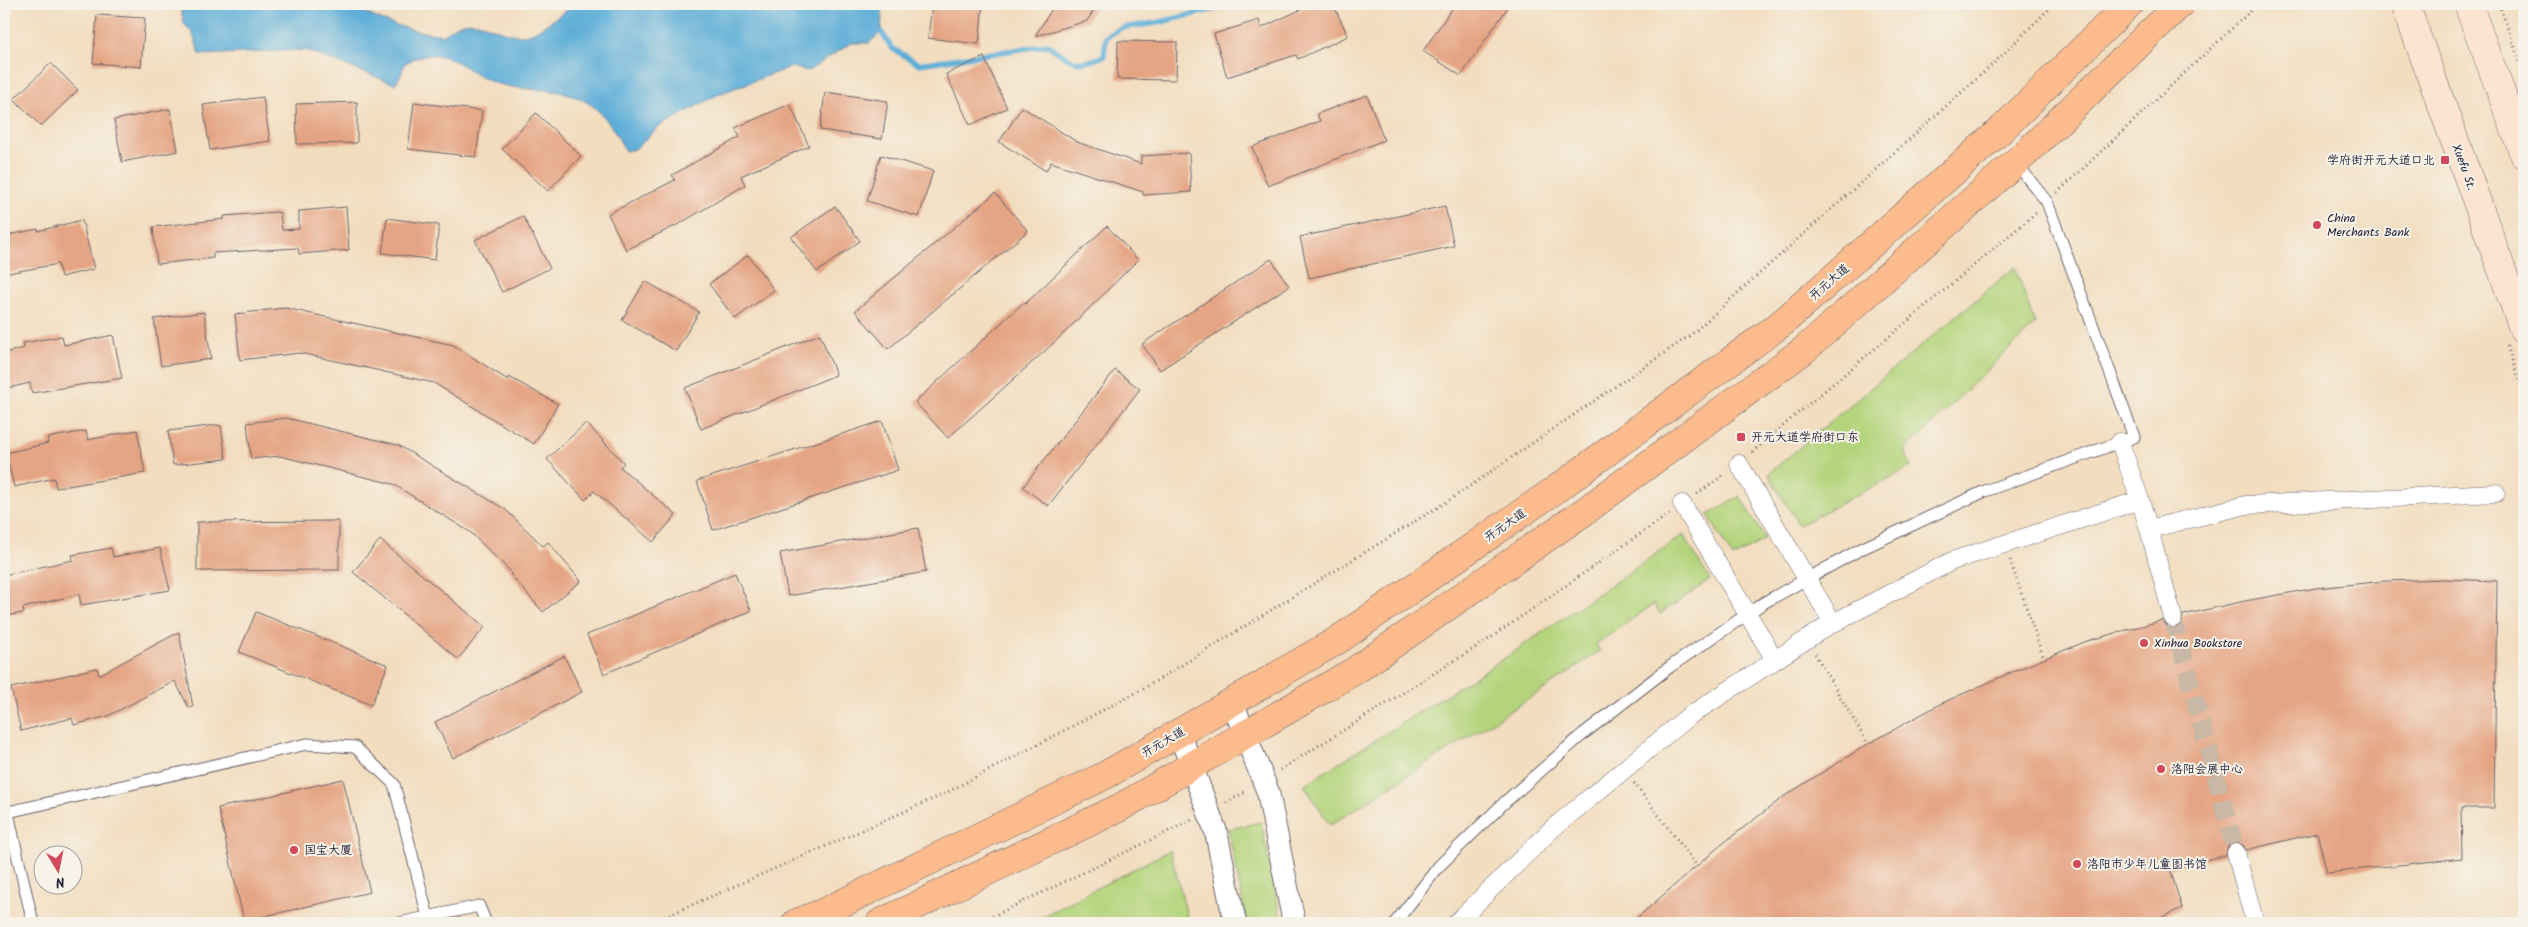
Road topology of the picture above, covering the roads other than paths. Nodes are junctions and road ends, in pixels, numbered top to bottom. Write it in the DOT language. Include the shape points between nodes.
graph roads {
  1 [pos="2129,4"];
  2 [pos="2180,4"];
  3 [pos="2405,4"];
  4 [pos="2468,4"];
  5 [pos="2524,154"];
  6 [pos="2016,162"];
  7 [pos="2524,330"];
  8 [pos="2120,442"];
  9 [pos="1739,464"];
  10 [pos="2496,493"];
  11 [pos="2140,500"];
  12 [pos="1682,504"];
  13 [pos="2149,529"];
  14 [pos="1807,579"];
  15 [pos="1748,614"];
  16 [pos="2173,618"];
  17 [pos="1833,624"];
  18 [pos="1775,660"];
  19 [pos="1232,702"];
  20 [pos="1179,732"];
  21 [pos="1245,734"];
  22 [pos="1192,765"];
  23 [pos="8,833"];
  24 [pos="2236,853"];
  25 [pos="428,917"];
  26 [pos="33,923"];
  27 [pos="399,923"];
  28 [pos="486,923"];
  29 [pos="796,923"];
  30 [pos="880,923"];
  31 [pos="1235,923"];
  32 [pos="1294,923"];
  33 [pos="1395,923"];
  34 [pos="1456,923"];
  35 [pos="2255,923"];
  1 -- 19 [label="main road, 开元大道" via="2002,129 1782,323 1565,483 1338,640"];
  2 -- 6 [label="main road"];
  3 -- 7 [label="main road, Xuefu St."];
  4 -- 5 [label="main road"];
  6 -- 8 [label="lane" via="2048,202 2134,437"];
  6 -- 21 [label="main road" via="1804,350 1585,511 1356,670"];
  8 -- 11 [label="street"];
  8 -- 14 [label="lane" via="1984,491 1861,549"];
  9 -- 14 [label="street"];
  10 -- 13 [label="street" via="2246,505"];
  11 -- 13 [label="street"];
  11 -- 17 [label="street" via="1952,561"];
  12 -- 15 [label="street"];
  13 -- 16 [label="street"];
  14 -- 15 [label="lane"];
  14 -- 17 [label="street"];
  15 -- 18 [label="street"];
  15 -- 33 [label="lane" via="1664,671 1583,734 1505,802 1439,866"];
  17 -- 18 [label="street"];
  18 -- 34 [label="street" via="1689,716 1552,829"];
  19 -- 20 [label="main road, 开元大道"];
  19 -- 21 [label="street"];
  20 -- 22 [label="street"];
  20 -- 29 [label="main road, 开元大道" via="1104,776"];
  21 -- 22 [label="main road"];
  21 -- 32 [label="street" via="1268,792"];
  22 -- 30 [label="main road" via="1121,806"];
  22 -- 31 [label="street" via="1216,832"];
  23 -- 25 [label="lane" via="8,812 307,744 354,747 394,784"];
  23 -- 26 [label="lane"];
  24 -- 35 [label="street"];
  25 -- 27 [label="lane"];
  25 -- 28 [label="lane" via="479,906"];
}
